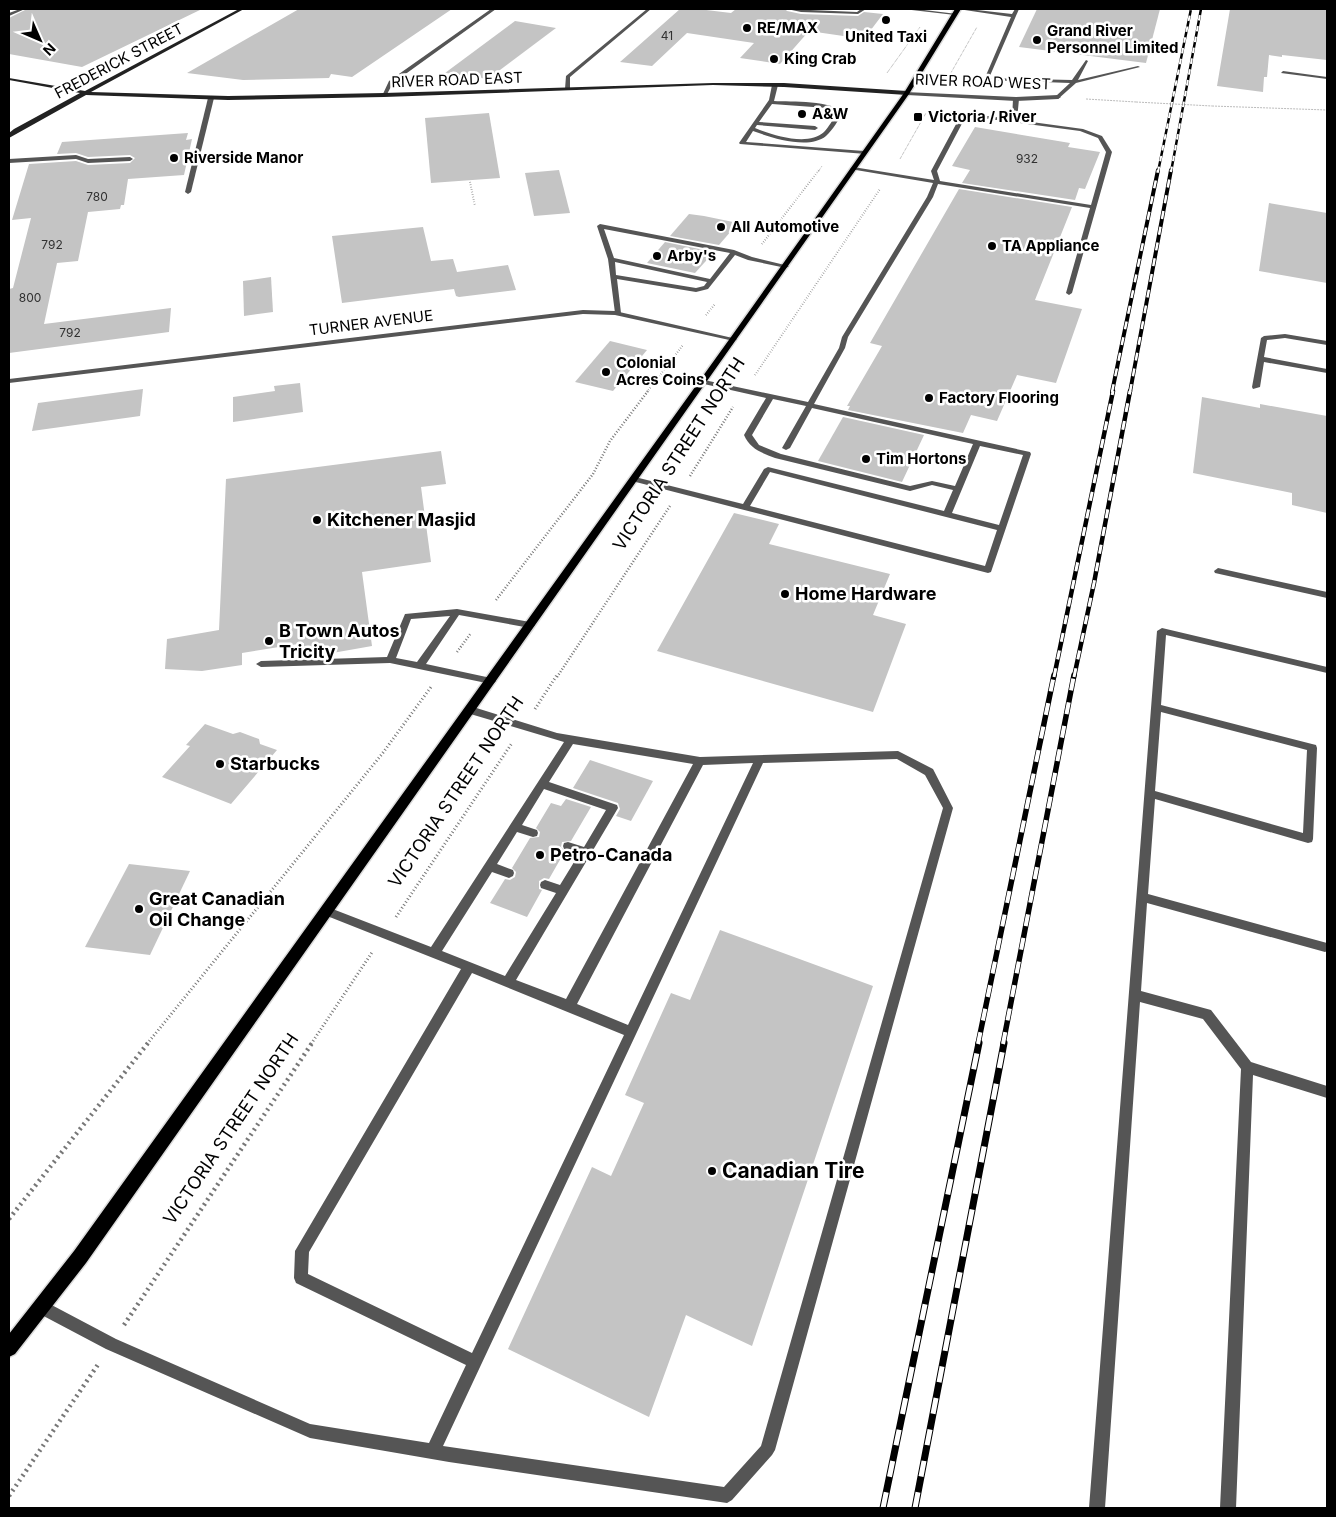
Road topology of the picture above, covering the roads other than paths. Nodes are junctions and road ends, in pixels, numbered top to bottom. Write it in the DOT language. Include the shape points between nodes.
graph roads {
  1 [pos="23,9"];
  2 [pos="242,9"];
  3 [pos="494,9"];
  4 [pos="650,9"];
  5 [pos="788,9"];
  6 [pos="864,9"];
  7 [pos="906,9"];
  8 [pos="1017,9"];
  9 [pos="958,11"];
  10 [pos="9,15"];
  11 [pos="1014,16"];
  12 [pos="1086,61"];
  13 [pos="1138,67"];
  14 [pos="1283,72"];
  15 [pos="1327,78"];
  16 [pos="9,79"];
  17 [pos="1074,82"];
  18 [pos="775,85"];
  19 [pos="567,88"];
  20 [pos="86,93"];
  21 [pos="907,93"];
  22 [pos="384,95"];
  23 [pos="211,98"];
  24 [pos="1016,99"];
  25 [pos="770,102"];
  26 [pos="1014,121"];
  27 [pos="754,126"];
  28 [pos="815,128"];
  29 [pos="9,136"];
  30 [pos="864,153"];
  31 [pos="130,159"];
  32 [pos="9,161"];
  33 [pos="854,169"];
  34 [pos="937,181"];
  35 [pos="188,192"];
  36 [pos="1094,207"];
  37 [pos="734,252"];
  38 [pos="611,260"];
  39 [pos="786,266"];
  40 [pos="613,276"];
  41 [pos="710,281"];
  42 [pos="1070,293"];
  43 [pos="618,313"];
  44 [pos="734,339"];
  45 [pos="1327,343"];
  46 [pos="1261,359"];
  47 [pos="1327,372"];
  48 [pos="9,380"];
  49 [pos="704,382"];
  50 [pos="1256,387"];
  51 [pos="771,396"];
  52 [pos="810,405"];
  53 [pos="977,443"];
  54 [pos="786,448"];
  55 [pos="635,479"];
  56 [pos="958,489"];
  57 [pos="745,507"];
  58 [pos="948,514"];
  59 [pos="1002,528"];
  60 [pos="1218,571"];
  61 [pos="1327,595"];
  62 [pos="457,612"];
  63 [pos="530,626"];
  64 [pos="390,660"];
  65 [pos="261,664"];
  66 [pos="420,665"];
  67 [pos="1327,670"];
  68 [pos="491,681"];
  69 [pos="1156,707"];
  70 [pos="470,710"];
  71 [pos="571,739"];
  72 [pos="760,759"];
  73 [pos="700,761"];
  74 [pos="542,784"];
  75 [pos="1150,794"];
  76 [pos="515,827"];
  77 [pos="533,833"];
  78 [pos="568,846"];
  79 [pos="586,852"];
  80 [pos="490,866"];
  81 [pos="508,873"];
  82 [pos="545,885"];
  83 [pos="563,891"];
  84 [pos="1143,897"];
  85 [pos="326,911"];
  86 [pos="1325,947"];
  87 [pos="434,953"];
  88 [pos="469,967"];
  89 [pos="508,982"];
  90 [pos="1135,995"];
  91 [pos="569,1006"];
  92 [pos="631,1032"];
  93 [pos="1247,1067"];
  94 [pos="1327,1092"];
  95 [pos="41,1307"];
  96 [pos="9,1348"];
  97 [pos="475,1362"];
  98 [pos="433,1451"];
  99 [pos="1097,1508"];
  100 [pos="1228,1508"];
  1 -- 10 [label="street"];
  2 -- 20 [label="street, FREDERICK STREET"];
  3 -- 22 [label="street" via="391,82"];
  4 -- 19 [label="street" via="568,77"];
  5 -- 6 [label="street" via="858,13"];
  7 -- 9 [label="street"];
  8 -- 11 [label="street"];
  9 -- 11 [label="street"];
  9 -- 21 [label="main road, VICTORIA STREET NORTH"];
  11 -- 17 [label="street" via="986,79"];
  12 -- 17 [label="street"];
  13 -- 17 [label="street"];
  14 -- 15 [label="street"];
  16 -- 20 [label="street, RIVER ROAD EAST"];
  17 -- 24 [label="street, RIVER ROAD WEST" via="1058,97"];
  18 -- 19 [label="street, RIVER ROAD EAST"];
  18 -- 21 [label="street, RIVER ROAD EAST"];
  18 -- 25 [label="street"];
  19 -- 22 [label="street, RIVER ROAD EAST"];
  20 -- 23 [label="street, RIVER ROAD EAST"];
  20 -- 29 [label="street, FREDERICK STREET"];
  21 -- 24 [label="street, RIVER ROAD WEST"];
  21 -- 30 [label="main road, VICTORIA STREET NORTH"];
  22 -- 23 [label="street, RIVER ROAD EAST"];
  23 -- 35 [label="street"];
  24 -- 26 [label="street"];
  25 -- 27 [label="street"];
  25 -- 27 [label="street" via="828,106 840,113 824,135 818,138 778,138"];
  26 -- 34 [label="street" via="964,114 934,171"];
  26 -- 36 [label="street" via="1081,130 1100,137 1109,152"];
  27 -- 28 [label="street"];
  27 -- 30 [label="street" via="742,143"];
  30 -- 33 [label="main road, VICTORIA STREET NORTH"];
  31 -- 32 [label="street" via="88,161 76,157"];
  33 -- 34 [label="street"];
  33 -- 39 [label="main road, VICTORIA STREET NORTH"];
  34 -- 36 [label="street"];
  34 -- 52 [label="street" via="845,337"];
  36 -- 42 [label="street"];
  37 -- 38 [label="street" via="600,226"];
  37 -- 39 [label="street" via="750,259"];
  37 -- 41 [label="street"];
  38 -- 40 [label="street"];
  38 -- 41 [label="street"];
  39 -- 44 [label="main road, VICTORIA STREET NORTH"];
  40 -- 41 [label="street" via="696,290 706,288"];
  40 -- 43 [label="street"];
  43 -- 44 [label="street, TURNER AVENUE"];
  43 -- 48 [label="street, TURNER AVENUE" via="582,312"];
  44 -- 49 [label="main road, VICTORIA STREET NORTH"];
  45 -- 46 [label="street" via="1285,336 1264,338"];
  46 -- 47 [label="street"];
  46 -- 50 [label="street"];
  49 -- 51 [label="street"];
  49 -- 55 [label="main road, VICTORIA STREET NORTH"];
  51 -- 52 [label="street"];
  51 -- 56 [label="street" via="748,435 750,443 759,449 910,489 932,483"];
  52 -- 53 [label="street"];
  52 -- 54 [label="street"];
  53 -- 56 [label="street"];
  53 -- 59 [label="street" via="1027,454"];
  55 -- 57 [label="street"];
  55 -- 63 [label="main road, VICTORIA STREET NORTH"];
  56 -- 58 [label="street"];
  57 -- 58 [label="street" via="768,469"];
  57 -- 59 [label="street" via="988,570"];
  58 -- 59 [label="street"];
  60 -- 61 [label="street"];
  62 -- 63 [label="street"];
  62 -- 64 [label="street" via="408,616"];
  62 -- 66 [label="street"];
  63 -- 68 [label="main road, VICTORIA STREET NORTH"];
  64 -- 65 [label="street"];
  64 -- 66 [label="street"];
  66 -- 68 [label="street"];
  67 -- 69 [label="street" via="1162,631"];
  68 -- 70 [label="main road, VICTORIA STREET NORTH"];
  69 -- 75 [label="street"];
  69 -- 75 [label="street" via="1312,748 1308,839"];
  70 -- 71 [label="street"];
  70 -- 85 [label="main road, VICTORIA STREET NORTH"];
  71 -- 73 [label="street"];
  71 -- 74 [label="street"];
  72 -- 73 [label="street"];
  72 -- 92 [label="street"];
  72 -- 98 [label="street" via="898,755 929,772 948,808 767,1450 727,1495"];
  73 -- 91 [label="street"];
  74 -- 76 [label="street"];
  74 -- 79 [label="street" via="613,808"];
  75 -- 84 [label="street"];
  76 -- 77 [label="street"];
  76 -- 80 [label="street"];
  78 -- 79 [label="street"];
  79 -- 83 [label="street"];
  80 -- 81 [label="street"];
  80 -- 87 [label="street"];
  82 -- 83 [label="street"];
  83 -- 89 [label="street"];
  84 -- 86 [label="street"];
  84 -- 90 [label="street"];
  85 -- 87 [label="street"];
  85 -- 95 [label="main road, VICTORIA STREET NORTH"];
  87 -- 88 [label="street"];
  88 -- 89 [label="street"];
  88 -- 97 [label="street" via="302,1251 301,1278"];
  89 -- 91 [label="street"];
  90 -- 93 [label="street" via="1207,1014"];
  90 -- 99 [label="street"];
  91 -- 92 [label="street"];
  92 -- 97 [label="street"];
  93 -- 94 [label="street"];
  93 -- 100 [label="street"];
  95 -- 96 [label="main road, VICTORIA STREET NORTH"];
  95 -- 98 [label="street" via="112,1344 310,1430"];
  97 -- 98 [label="street"];
}
